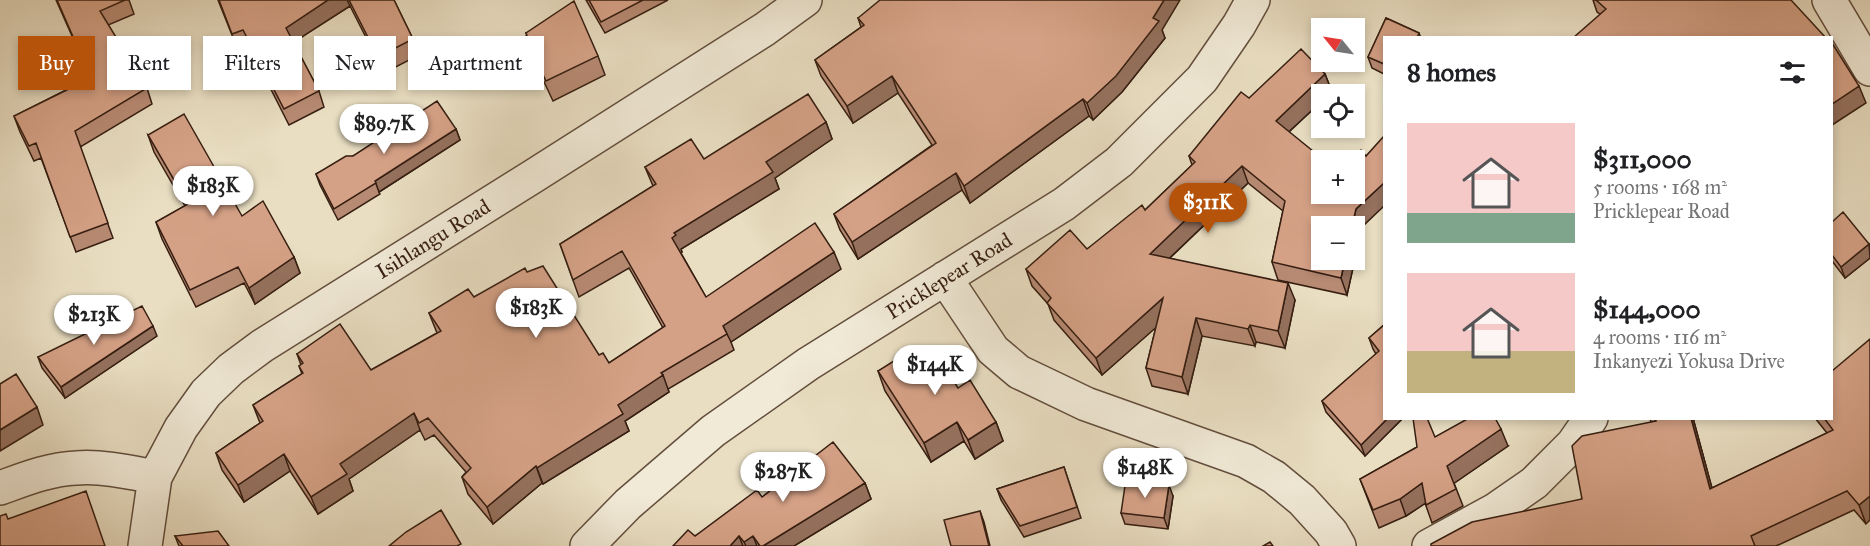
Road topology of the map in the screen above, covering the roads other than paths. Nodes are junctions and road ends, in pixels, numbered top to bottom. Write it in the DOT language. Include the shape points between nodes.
graph roads {
  1 [pos="805,0"];
  2 [pos="1254,0"];
  3 [pos="1829,0"];
  4 [pos="1870,69"];
  5 [pos="945,279"];
  6 [pos="1590,420"];
  7 [pos="155,477"];
  8 [pos="0,488"];
  9 [pos="145,546"];
  10 [pos="587,546"];
  11 [pos="1339,546"];
  12 [pos="1429,546"];
  1 -- 7 [label="street, Isihlangu Road" via="704,68 262,346 206,393 181,428"];
  2 -- 5 [label="street, Pricklepear Road" via="1202,79 1119,162 1064,204"];
  3 -- 4 [label="street"];
  5 -- 10 [label="street, Pricklepear Road" via="808,364 713,431 628,504"];
  5 -- 11 [label="street" via="993,350 1019,372 1086,404 1246,461 1302,500"];
  6 -- 12 [label="street" via="1573,444 1534,483 1495,510"];
  7 -- 8 [label="street" via="75,468 37,474"];
  7 -- 9 [label="street, Isihlangu Road"];
}
